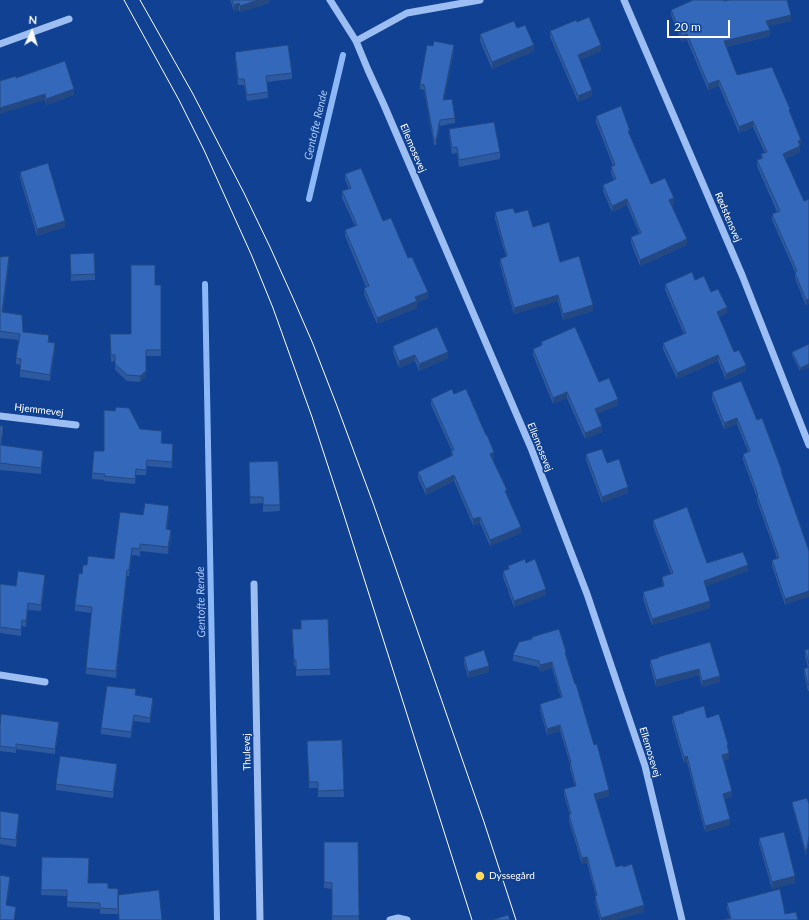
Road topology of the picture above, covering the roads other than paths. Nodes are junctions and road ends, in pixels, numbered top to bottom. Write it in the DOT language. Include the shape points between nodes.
graph roads {
  1 [pos="330,0"];
  2 [pos="480,0"];
  3 [pos="624,0"];
  4 [pos="70,19"];
  5 [pos="356,41"];
  6 [pos="0,44"];
  7 [pos="0,416"];
  8 [pos="76,425"];
  9 [pos="809,445"];
  10 [pos="254,584"];
  11 [pos="0,675"];
  12 [pos="45,682"];
  13 [pos="260,920"];
  14 [pos="390,920"];
  15 [pos="407,920"];
  16 [pos="682,920"];
  1 -- 5 [label="street, Ellemosevej"];
  2 -- 5 [label="street" via="408,13"];
  3 -- 9 [label="street, Rødstensvej" via="742,275"];
  4 -- 6 [label="street"];
  5 -- 16 [label="street, Ellemosevej" via="531,448 587,594 645,766"];
  7 -- 8 [label="street, Hjemmevej"];
  10 -- 13 [label="street, Thulevej"];
  11 -- 12 [label="street"];
  14 -- 15 [label="street"];
}
